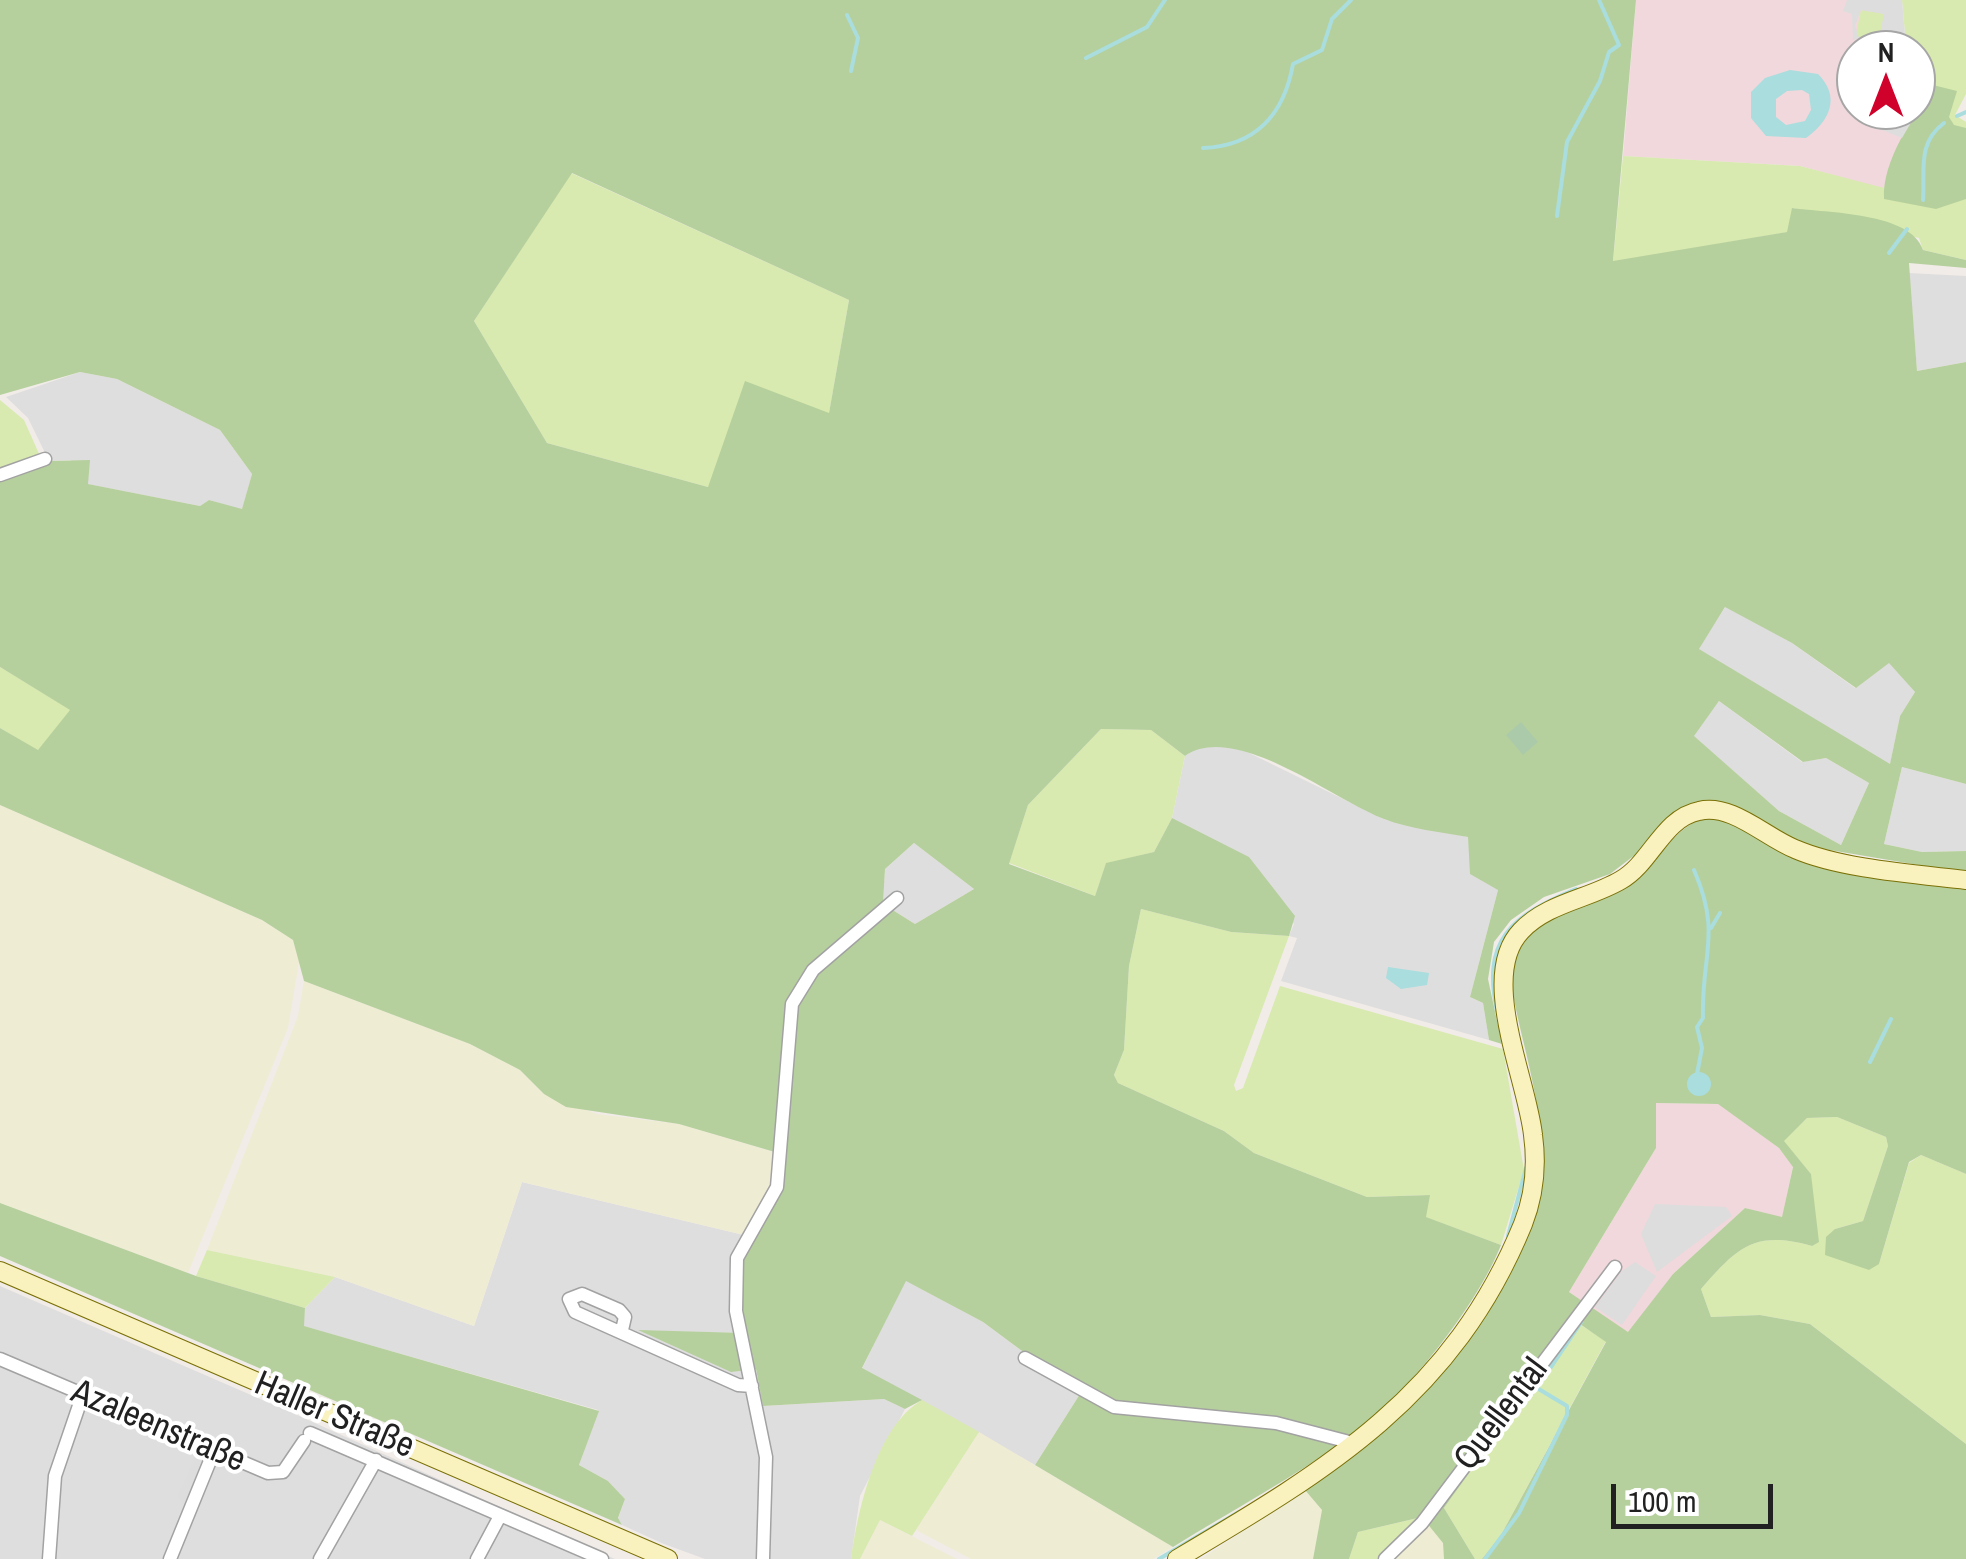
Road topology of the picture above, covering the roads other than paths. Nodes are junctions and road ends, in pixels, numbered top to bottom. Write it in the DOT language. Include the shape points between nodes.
graph roads {
  1 [pos="45,459"];
  2 [pos="0,476"];
  3 [pos="1966,880"];
  4 [pos="897,898"];
  5 [pos="1615,1267"];
  6 [pos="0,1272"];
  7 [pos="622,1330"];
  8 [pos="0,1358"];
  9 [pos="1024,1358"];
  10 [pos="752,1386"];
  11 [pos="83,1394"];
  12 [pos="1357,1444"];
  13 [pos="214,1451"];
  14 [pos="376,1460"];
  15 [pos="500,1516"];
  16 [pos="49,1559"];
  17 [pos="170,1559"];
  18 [pos="320,1559"];
  19 [pos="477,1559"];
  20 [pos="602,1559"];
  21 [pos="668,1559"];
  22 [pos="764,1559"];
  23 [pos="1178,1559"];
  24 [pos="1385,1559"];
  1 -- 2 [label="street"];
  3 -- 12 [label="main road" via="1799,851 1726,812 1699,810 1670,828 1626,878 1522,929 1510,944 1502,979 1534,1135 1524,1220 1464,1332"];
  4 -- 10 [label="street" via="824,959 792,1004 777,1187 741,1247 735,1273"];
  5 -- 24 [label="street, Quellental" via="1422,1523"];
  6 -- 21 [label="main road, Haller Straße"];
  7 -- 10 [label="street"];
  8 -- 11 [label="street, Azaleenstraße"];
  9 -- 12 [label="street" via="1114,1407 1276,1423"];
  10 -- 22 [label="street" via="766,1457"];
  11 -- 13 [label="street, Azaleenstraße"];
  11 -- 16 [label="street" via="55,1476"];
  12 -- 23 [label="main road"];
  13 -- 14 [label="street, Azaleenstraße" via="276,1474 307,1437"];
  13 -- 17 [label="street"];
  14 -- 15 [label="street"];
  14 -- 18 [label="street"];
  15 -- 19 [label="street"];
  15 -- 20 [label="street"];
}
